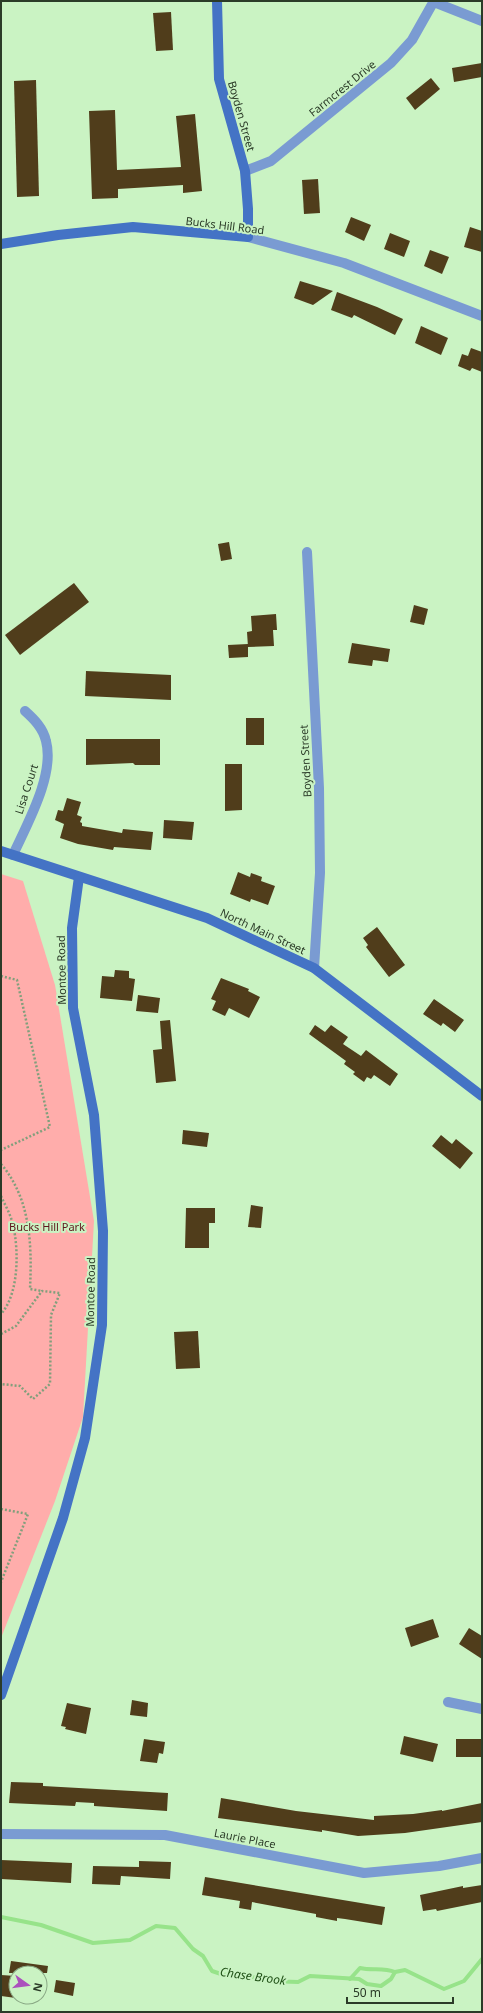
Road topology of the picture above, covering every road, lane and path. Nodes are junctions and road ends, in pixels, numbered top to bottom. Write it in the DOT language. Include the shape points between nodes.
graph roads {
  1 [pos="217,1"];
  2 [pos="434,2"];
  3 [pos="482,20"];
  4 [pos="245,171"];
  5 [pos="248,237"];
  6 [pos="1,244"];
  7 [pos="482,316"];
  8 [pos="307,552"];
  9 [pos="25,711"];
  10 [pos="1,851"];
  11 [pos="13,855"];
  12 [pos="79,877"];
  13 [pos="314,968"];
  14 [pos="1,976"];
  15 [pos="482,1096"];
  16 [pos="1,1150"];
  17 [pos="1,1164"];
  18 [pos="1,1196"];
  19 [pos="42,1291"];
  20 [pos="1,1314"];
  21 [pos="1,1334"];
  22 [pos="1,1384"];
  23 [pos="1,1509"];
  24 [pos="1,1582"];
  25 [pos="1,1695"];
  26 [pos="448,1702"];
  27 [pos="482,1709"];
  28 [pos="1,1834"];
  29 [pos="482,1858"];
  1 -- 4 [label="street, Boyden Street" via="219,79"];
  2 -- 3 [label="street"];
  2 -- 4 [label="street, Farmcrest Drive" via="412,40 392,63 272,161"];
  4 -- 5 [label="street, Boyden Street"];
  5 -- 6 [label="street, Bucks Hill Road" via="133,227"];
  5 -- 7 [label="street, Bucks Hill Road" via="344,263"];
  8 -- 13 [label="street, Boyden Street" via="319,788 320,873"];
  9 -- 11 [label="street, Lisa Court" via="38,722 46,741 47,769 34,808"];
  10 -- 11 [label="street, North Main Street"];
  11 -- 12 [label="street, North Main Street"];
  12 -- 13 [label="street, North Main Street" via="207,918"];
  12 -- 25 [label="street, Montoe Road" via="72,928 73,1008 94,1115 103,1231 102,1325 85,1438 63,1518"];
  13 -- 15 [label="street, North Main Street"];
  14 -- 16 [label="path" via="17,980 50,1127"];
  17 -- 19 [label="path" via="10,1174 26,1210 31,1258 30,1289"];
  18 -- 20 [label="path" via="13,1224 17,1267 8,1306"];
  19 -- 21 [label="path" via="16,1326"];
  19 -- 22 [label="path" via="60,1293 51,1315 50,1384 33,1399 20,1386"];
  23 -- 24 [label="path" via="28,1514"];
  26 -- 27 [label="street"];
  28 -- 29 [label="street, Laurie Place" via="165,1835 364,1873 439,1866"];
}
